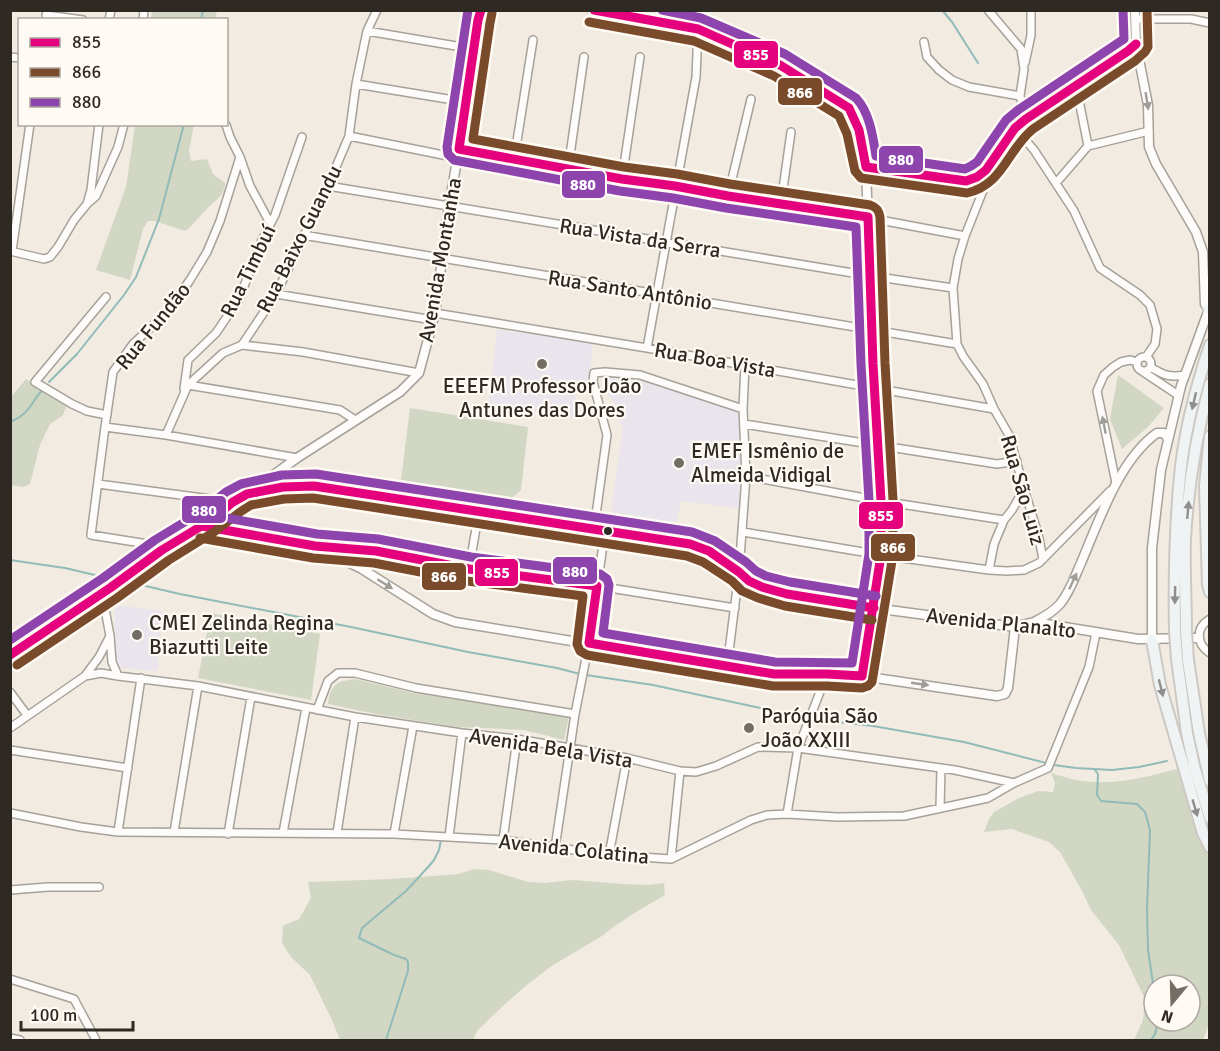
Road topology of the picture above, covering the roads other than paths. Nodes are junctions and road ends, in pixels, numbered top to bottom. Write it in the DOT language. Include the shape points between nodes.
graph roads {
  1 [pos="377,10"];
  2 [pos="480,10"];
  3 [pos="591,10"];
  4 [pos="988,10"];
  5 [pos="1031,10"];
  6 [pos="46,15"];
  7 [pos="1135,15"];
  8 [pos="68,18"];
  9 [pos="1209,23"];
  10 [pos="698,29"];
  11 [pos="367,32"];
  12 [pos="533,40"];
  13 [pos="924,42"];
  14 [pos="1136,44"];
  15 [pos="474,50"];
  16 [pos="584,57"];
  17 [pos="640,57"];
  18 [pos="1024,69"];
  19 [pos="356,84"];
  20 [pos="1076,86"];
  21 [pos="1020,96"];
  22 [pos="751,99"];
  23 [pos="466,102"];
  24 [pos="1026,120"];
  25 [pos="30,126"];
  26 [pos="99,126"];
  27 [pos="123,126"];
  28 [pos="226,126"];
  29 [pos="1016,128"];
  30 [pos="1149,131"];
  31 [pos="791,132"];
  32 [pos="349,136"];
  33 [pos="302,138"];
  34 [pos="1088,146"];
  35 [pos="458,154"];
  36 [pos="240,158"];
  37 [pos="514,160"];
  38 [pos="866,167"];
  39 [pos="568,170"];
  40 [pos="986,170"];
  41 [pos="622,179"];
  42 [pos="1056,183"];
  43 [pos="328,186"];
  44 [pos="675,186"];
  45 [pos="728,196"];
  46 [pos="781,202"];
  47 [pos="87,204"];
  48 [pos="449,206"];
  49 [pos="868,217"];
  50 [pos="270,223"];
  51 [pos="303,234"];
  52 [pos="965,236"];
  53 [pos="667,243"];
  54 [pos="11,251"];
  55 [pos="442,258"];
  56 [pos="871,276"];
  57 [pos="953,288"];
  58 [pos="276,294"];
  59 [pos="657,295"];
  60 [pos="106,297"];
  61 [pos="1209,309"];
  62 [pos="434,316"];
  63 [pos="872,329"];
  64 [pos="957,344"];
  65 [pos="242,345"];
  66 [pos="1209,345"];
  67 [pos="648,348"];
  68 [pos="1146,357"];
  69 [pos="1137,362"];
  70 [pos="745,365"];
  71 [pos="1150,367"];
  72 [pos="1142,371"];
  73 [pos="419,372"];
  74 [pos="1185,375"];
  75 [pos="1209,384"];
  76 [pos="188,385"];
  77 [pos="875,387"];
  78 [pos="183,395"];
  79 [pos="1178,395"];
  80 [pos="743,409"];
  81 [pos="994,409"];
  82 [pos="107,415"];
  83 [pos="355,420"];
  84 [pos="744,424"];
  85 [pos="105,427"];
  86 [pos="166,435"];
  87 [pos="1209,436"];
  88 [pos="1168,438"];
  89 [pos="878,445"];
  90 [pos="297,458"];
  91 [pos="1017,461"];
  92 [pos="746,476"];
  93 [pos="98,484"];
  94 [pos="1114,485"];
  95 [pos="1024,489"];
  96 [pos="248,494"];
  97 [pos="881,501"];
  98 [pos="233,502"];
  99 [pos="479,511"];
  100 [pos="1089,513"];
  101 [pos="1004,520"];
  102 [pos="1098,521"];
  103 [pos="202,526"];
  104 [pos="594,529"];
  105 [pos="605,531"];
  106 [pos="743,532"];
  107 [pos="315,546"];
  108 [pos="162,550"];
  109 [pos="376,551"];
  110 [pos="882,555"];
  111 [pos="1043,559"];
  112 [pos="469,568"];
  113 [pos="362,569"];
  114 [pos="989,570"];
  115 [pos="739,572"];
  116 [pos="597,586"];
  117 [pos="1209,588"];
  118 [pos="106,591"];
  119 [pos="1061,603"];
  120 [pos="735,608"];
  121 [pos="874,608"];
  122 [pos="1209,619"];
  123 [pos="1034,622"];
  124 [pos="1056,625"];
  125 [pos="1015,627"];
  126 [pos="1180,632"];
  127 [pos="1096,633"];
  128 [pos="110,636"];
  129 [pos="1199,638"];
  130 [pos="1152,640"];
  131 [pos="589,643"];
  132 [pos="1209,653"];
  133 [pos="10,655"];
  134 [pos="1183,659"];
  135 [pos="727,667"];
  136 [pos="827,674"];
  137 [pos="85,676"];
  138 [pos="118,676"];
  139 [pos="862,676"];
  140 [pos="141,678"];
  141 [pos="198,686"];
  142 [pos="10,692"];
  143 [pos="251,697"];
  144 [pos="306,708"];
  145 [pos="317,710"];
  146 [pos="575,714"];
  147 [pos="27,715"];
  148 [pos="356,717"];
  149 [pos="413,726"];
  150 [pos="10,728"];
  151 [pos="462,733"];
  152 [pos="517,739"];
  153 [pos="570,748"];
  154 [pos="798,748"];
  155 [pos="10,750"];
  156 [pos="627,758"];
  157 [pos="1194,766"];
  158 [pos="128,768"];
  159 [pos="941,768"];
  160 [pos="680,771"];
  161 [pos="1209,781"];
  162 [pos="1014,783"];
  163 [pos="940,808"];
  164 [pos="10,813"];
  165 [pos="787,814"];
  166 [pos="1209,818"];
  167 [pos="118,832"];
  168 [pos="174,832"];
  169 [pos="283,833"];
  170 [pos="337,833"];
  171 [pos="228,834"];
  172 [pos="394,834"];
  173 [pos="449,837"];
  174 [pos="503,840"];
  175 [pos="1209,847"];
  176 [pos="555,848"];
  177 [pos="609,855"];
  178 [pos="671,859"];
  179 [pos="99,887"];
  180 [pos="10,890"];
  181 [pos="10,979"];
  182 [pos="10,1038"];
  183 [pos="20,1041"];
  184 [pos="96,1041"];
  1 -- 11 [label="street, Rua Baixo Guandu"];
  2 -- 15 [label="street, Avenida Montanha"];
  3 -- 10 [label="street"];
  4 -- 18 [label="street" via="1021,49"];
  5 -- 18 [label="street"];
  6 -- 8 [label="street"];
  7 -- 9 [label="street"];
  7 -- 14 [label="street"];
  10 -- 38 [label="street" via="780,65 849,108 859,130"];
  10 -- 44 [label="street" via="696,77"];
  11 -- 15 [label="street"];
  11 -- 19 [label="street, Rua Baixo Guandu"];
  12 -- 37 [label="street"];
  13 -- 21 [label="street" via="927,57 952,80"];
  14 -- 20 [label="street, Rua São Luiz"];
  14 -- 30 [label="street, one-way"];
  15 -- 23 [label="street, Avenida Montanha"];
  16 -- 39 [label="street"];
  17 -- 41 [label="street"];
  18 -- 21 [label="street"];
  19 -- 23 [label="street"];
  19 -- 32 [label="street, Rua Baixo Guandu"];
  20 -- 24 [label="street, Rua São Luiz"];
  20 -- 34 [label="street"];
  21 -- 24 [label="street"];
  22 -- 45 [label="street"];
  23 -- 35 [label="street, Avenida Montanha"];
  24 -- 29 [label="street, Rua São Luiz"];
  25 -- 54 [label="street"];
  26 -- 47 [label="street"];
  27 -- 47 [label="street" via="96,196"];
  28 -- 36 [label="street"];
  29 -- 40 [label="street, Rua São Luiz"];
  29 -- 42 [label="street"];
  30 -- 34 [label="street"];
  30 -- 61 [label="street" via="1149,147 1156,164 1196,232 1203,252 1205,304"];
  31 -- 46 [label="street"];
  32 -- 35 [label="street"];
  32 -- 43 [label="street, Rua Baixo Guandu"];
  33 -- 50 [label="street, Rua Timbuí"];
  34 -- 42 [label="street"];
  35 -- 37 [label="street"];
  35 -- 48 [label="street, Avenida Montanha"];
  36 -- 50 [label="street"];
  36 -- 82 [label="street, Rua Fundão" via="207,252 168,311 133,344 113,372"];
  37 -- 39 [label="street"];
  38 -- 40 [label="street" via="966,182"];
  38 -- 49 [label="street"];
  39 -- 41 [label="street"];
  40 -- 52 [label="street, Rua São Luiz" via="984,188"];
  41 -- 44 [label="street"];
  42 -- 68 [label="street" via="1074,211 1100,268 1150,305 1157,329 1155,344"];
  43 -- 48 [label="street, Rua Vista da Serra"];
  43 -- 51 [label="street, Rua Baixo Guandu"];
  44 -- 45 [label="street"];
  44 -- 53 [label="street"];
  45 -- 46 [label="street"];
  46 -- 49 [label="street"];
  47 -- 54 [label="street" via="50,257"];
  48 -- 53 [label="street, Rua Vista da Serra"];
  48 -- 55 [label="street, Avenida Montanha"];
  49 -- 52 [label="street"];
  49 -- 56 [label="street"];
  50 -- 78 [label="street, Rua Timbuí" via="239,299 216,333 188,360"];
  51 -- 55 [label="street, Rua Santo Antônio"];
  51 -- 58 [label="street, Rua Baixo Guandu"];
  52 -- 57 [label="street, Rua São Luiz"];
  53 -- 56 [label="street, Rua Vista da Serra"];
  53 -- 59 [label="street"];
  55 -- 59 [label="street, Rua Santo Antônio"];
  55 -- 62 [label="street, Avenida Montanha"];
  56 -- 57 [label="street, Rua Vista da Serra"];
  56 -- 63 [label="street"];
  57 -- 64 [label="street, Rua São Luiz"];
  58 -- 62 [label="street, Rua Boa Vista"];
  58 -- 65 [label="street, Rua Baixo Guandu"];
  59 -- 63 [label="street, Rua Santo Antônio"];
  59 -- 67 [label="street"];
  60 -- 82 [label="street" via="35,381 72,404"];
  61 -- 74 [label="street"];
  62 -- 67 [label="street, Rua Boa Vista"];
  62 -- 73 [label="street, Avenida Montanha"];
  63 -- 64 [label="street, Rua Santo Antônio"];
  63 -- 77 [label="street"];
  64 -- 81 [label="street, Rua São Luiz"];
  65 -- 73 [label="street"];
  65 -- 76 [label="street, Rua Baixo Guandu" via="224,353"];
  66 -- 126 [label="main road, one-way" via="1180,473 1176,532"];
  67 -- 70 [label="street, Rua Boa Vista"];
  68 -- 69 [label="street"];
  68 -- 71 [label="street"];
  69 -- 72 [label="street"];
  94 -- 69 [label="street, one-way" via="1097,391 1104,375 1113,367 1130,360"];
  70 -- 77 [label="street, Rua Boa Vista"];
  70 -- 80 [label="street"];
  71 -- 72 [label="street"];
  71 -- 74 [label="street" via="1172,377"];
  72 -- 79 [label="street"];
  73 -- 83 [label="street, Avenida Montanha" via="400,392"];
  74 -- 79 [label="street"];
  126 -- 75 [label="main road, one-way" via="1191,474"];
  76 -- 78 [label="street, Rua Baixo Guandu"];
  76 -- 83 [label="street" via="340,410"];
  77 -- 81 [label="street, Rua Boa Vista"];
  77 -- 89 [label="street"];
  78 -- 86 [label="street, Rua Baixo Guandu"];
  79 -- 88 [label="street"];
  80 -- 84 [label="street"];
  80 -- 104 [label="street" via="640,375 594,373 607,435"];
  81 -- 91 [label="street, Rua São Luiz" via="1009,435"];
  82 -- 85 [label="street, Rua Fundão"];
  83 -- 90 [label="street, Avenida Montanha"];
  84 -- 89 [label="street"];
  84 -- 92 [label="street"];
  85 -- 86 [label="street"];
  85 -- 93 [label="street, Rua Fundão"];
  86 -- 90 [label="street"];
  87 -- 117 [label="main road" via="1204,486"];
  88 -- 94 [label="street" via="1157,433 1151,438"];
  88 -- 130 [label="street" via="1152,548"];
  89 -- 91 [label="street" via="997,464"];
  89 -- 97 [label="street"];
  90 -- 96 [label="street, Avenida Montanha"];
  91 -- 95 [label="street, Rua São Luiz"];
  92 -- 97 [label="street"];
  92 -- 106 [label="street"];
  93 -- 98 [label="street"];
  93 -- 108 [label="street, Rua Fundão" via="91,535 154,545"];
  94 -- 100 [label="street"];
  94 -- 102 [label="street"];
  95 -- 101 [label="street"];
  95 -- 111 [label="street, Rua São Luiz"];
  96 -- 98 [label="street, Avenida Montanha"];
  96 -- 99 [label="street, Avenida Planalto" via="314,486"];
  97 -- 101 [label="street"];
  97 -- 110 [label="street"];
  98 -- 103 [label="street, Avenida Montanha"];
  99 -- 104 [label="street, Avenida Planalto"];
  99 -- 112 [label="street"];
  100 -- 102 [label="street" via="1095,513"];
  100 -- 111 [label="street"];
  101 -- 114 [label="street"];
  119 -- 102 [label="street, one-way"];
  103 -- 107 [label="street"];
  103 -- 108 [label="street, Avenida Montanha"];
  104 -- 105 [label="street, Avenida Planalto"];
  105 -- 115 [label="street, Avenida Planalto" via="690,544 709,551"];
  105 -- 116 [label="street"];
  106 -- 110 [label="street"];
  106 -- 115 [label="street"];
  107 -- 109 [label="street"];
  107 -- 113 [label="street"];
  108 -- 118 [label="street, Avenida Montanha"];
  109 -- 112 [label="street"];
  109 -- 113 [label="street"];
  110 -- 114 [label="street"];
  110 -- 121 [label="street"];
  111 -- 114 [label="street" via="1024,570"];
  112 -- 116 [label="street"];
  113 -- 131 [label="street, one-way" via="433,614 455,622"];
  115 -- 120 [label="street"];
  115 -- 121 [label="street, Avenida Planalto" via="762,587 787,594"];
  116 -- 120 [label="street"];
  116 -- 131 [label="street"];
  118 -- 128 [label="street"];
  118 -- 133 [label="street, Avenida Montanha"];
  119 -- 123 [label="street"];
  119 -- 124 [label="street"];
  120 -- 135 [label="street"];
  121 -- 125 [label="street, Avenida Planalto"];
  121 -- 139 [label="street"];
  122 -- 129 [label="street"];
  123 -- 124 [label="street, Avenida Planalto"];
  123 -- 125 [label="street, Avenida Planalto"];
  124 -- 127 [label="street, Avenida Planalto"];
  139 -- 125 [label="street, one-way" via="1005,694"];
  126 -- 134 [label="main road, bridge"];
  127 -- 130 [label="street, Avenida Planalto"];
  127 -- 162 [label="street, Avenida Colatina" via="1089,668 1048,768"];
  128 -- 137 [label="street"];
  128 -- 138 [label="street" via="111,662"];
  129 -- 130 [label="street, Avenida Planalto"];
  129 -- 132 [label="street"];
  130 -- 157 [label="main road, one-way" via="1174,735"];
  131 -- 135 [label="street"];
  131 -- 146 [label="street"];
  134 -- 157 [label="main road" via="1187,733"];
  134 -- 157 [label="main road" via="1199,733"];
  135 -- 136 [label="street" via="774,674"];
  136 -- 139 [label="street"];
  136 -- 154 [label="street"];
  137 -- 138 [label="street, Avenida Bela Vista"];
  137 -- 147 [label="street"];
  138 -- 140 [label="street, Avenida Bela Vista"];
  140 -- 141 [label="street, Avenida Bela Vista"];
  140 -- 158 [label="street"];
  141 -- 143 [label="street, Avenida Bela Vista"];
  141 -- 168 [label="street"];
  142 -- 147 [label="street"];
  143 -- 144 [label="street, Avenida Bela Vista"];
  143 -- 171 [label="street"];
  144 -- 145 [label="street, Avenida Bela Vista"];
  144 -- 169 [label="street"];
  145 -- 146 [label="street" via="328,681 338,673 356,673 416,688"];
  145 -- 148 [label="street, Avenida Bela Vista"];
  146 -- 153 [label="street"];
  147 -- 150 [label="street"];
  148 -- 149 [label="street, Avenida Bela Vista"];
  148 -- 170 [label="street"];
  149 -- 151 [label="street, Avenida Bela Vista"];
  149 -- 172 [label="street"];
  151 -- 152 [label="street, Avenida Bela Vista"];
  151 -- 173 [label="street"];
  152 -- 153 [label="street, Avenida Bela Vista"];
  152 -- 174 [label="street"];
  153 -- 156 [label="street, Avenida Bela Vista"];
  153 -- 176 [label="street"];
  154 -- 159 [label="street, Avenida Bela Vista"];
  154 -- 160 [label="street, Avenida Bela Vista" via="758,747 716,766 696,772"];
  154 -- 165 [label="street"];
  155 -- 158 [label="street"];
  156 -- 160 [label="street, Avenida Bela Vista"];
  156 -- 177 [label="street"];
  157 -- 161 [label="main road"];
  157 -- 166 [label="main road"];
  157 -- 175 [label="main road, one-way" via="1203,833"];
  158 -- 167 [label="street"];
  159 -- 162 [label="street, Avenida Bela Vista"];
  159 -- 163 [label="street"];
  160 -- 178 [label="street"];
  162 -- 163 [label="street, Avenida Colatina" via="988,798"];
  163 -- 165 [label="street, Avenida Colatina" via="904,816"];
  164 -- 167 [label="street, Avenida Colatina"];
  165 -- 178 [label="street, Avenida Colatina" via="751,820"];
  167 -- 168 [label="street, Avenida Colatina"];
  168 -- 171 [label="street, Avenida Colatina"];
  169 -- 170 [label="street, Avenida Colatina"];
  169 -- 171 [label="street, Avenida Colatina"];
  170 -- 172 [label="street, Avenida Colatina"];
  172 -- 173 [label="street, Avenida Colatina"];
  173 -- 174 [label="street, Avenida Colatina"];
  174 -- 176 [label="street, Avenida Colatina"];
  176 -- 177 [label="street, Avenida Colatina"];
  177 -- 178 [label="street, Avenida Colatina"];
  179 -- 180 [label="street"];
  181 -- 184 [label="street" via="74,999"];
  182 -- 183 [label="street"];
}
